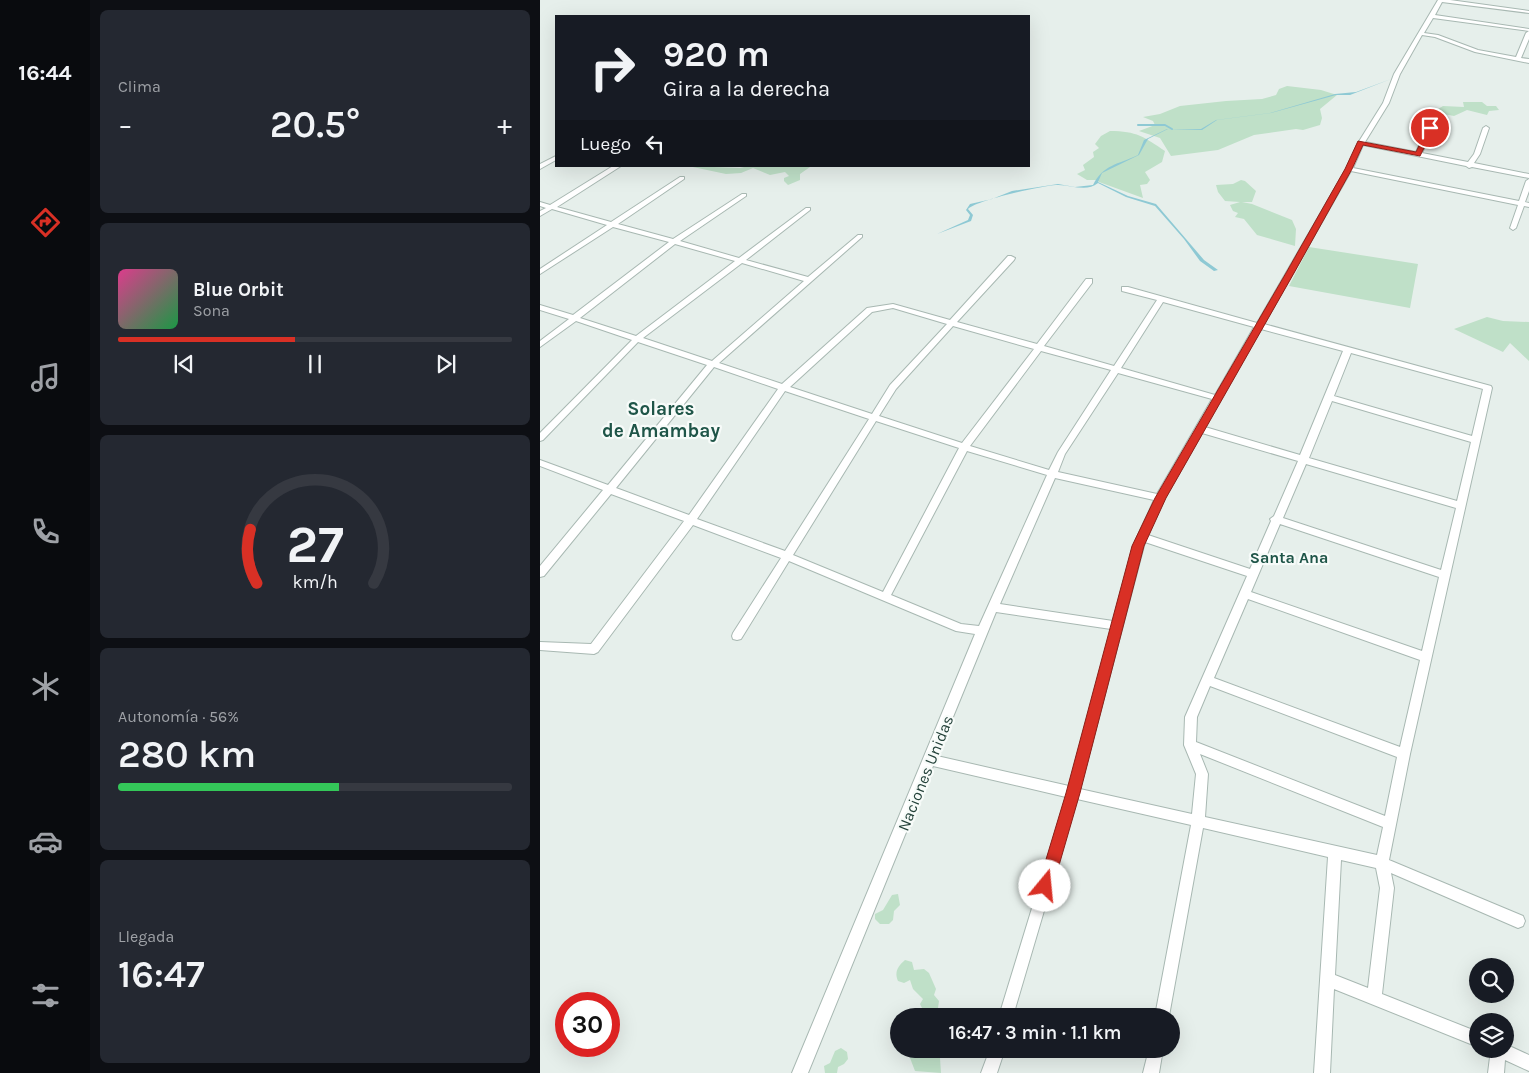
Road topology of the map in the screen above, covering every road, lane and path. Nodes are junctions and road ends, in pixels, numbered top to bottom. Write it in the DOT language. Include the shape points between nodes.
graph roads {
  1 [pos="1440,0"];
  2 [pos="1529,12"];
  3 [pos="1432,16"];
  4 [pos="1529,32"];
  5 [pos="1423,34"];
  6 [pos="1518,59"];
  7 [pos="1529,60"];
  8 [pos="1436,115"];
  9 [pos="1486,128"];
  10 [pos="1360,143"];
  11 [pos="1418,155"];
  12 [pos="555,159"];
  13 [pos="1469,166"];
  14 [pos="616,167"];
  15 [pos="540,168"];
  16 [pos="1349,169"];
  17 [pos="1529,176"];
  18 [pos="682,178"];
  19 [pos="1529,180"];
  20 [pos="744,195"];
  21 [pos="540,204"];
  22 [pos="1525,205"];
  23 [pos="552,207"];
  24 [pos="808,208"];
  25 [pos="540,214"];
  26 [pos="612,224"];
  27 [pos="1513,228"];
  28 [pos="860,236"];
  29 [pos="675,242"];
  30 [pos="1011,258"];
  31 [pos="742,261"];
  32 [pos="540,272"];
  33 [pos="810,280"];
  34 [pos="1090,281"];
  35 [pos="1125,289"];
  36 [pos="1161,299"];
  37 [pos="540,307"];
  38 [pos="572,318"];
  39 [pos="951,323"];
  40 [pos="1261,326"];
  41 [pos="637,340"];
  42 [pos="540,345"];
  43 [pos="1040,347"];
  44 [pos="1348,350"];
  45 [pos="712,365"];
  46 [pos="1115,367"];
  47 [pos="783,388"];
  48 [pos="1328,397"];
  49 [pos="1217,398"];
  50 [pos="872,418"];
  51 [pos="1200,429"];
  52 [pos="540,438"];
  53 [pos="1476,440"];
  54 [pos="964,447"];
  55 [pos="1304,458"];
  56 [pos="540,463"];
  57 [pos="1053,474"];
  58 [pos="609,490"];
  59 [pos="1160,498"];
  60 [pos="1461,506"];
  61 [pos="1276,519"];
  62 [pos="690,521"];
  63 [pos="1142,537"];
  64 [pos="786,556"];
  65 [pos="540,573"];
  66 [pos="1252,574"];
  67 [pos="1445,575"];
  68 [pos="1244,594"];
  69 [pos="885,597"];
  70 [pos="994,607"];
  71 [pos="1116,626"];
  72 [pos="982,631"];
  73 [pos="737,636"];
  74 [pos="540,646"];
  75 [pos="1426,657"];
  76 [pos="1207,680"];
  77 [pos="1190,744"];
  78 [pos="1404,754"];
  79 [pos="930,760"];
  80 [pos="1073,793"];
  81 [pos="1198,821"];
  82 [pos="1390,824"];
  83 [pos="1335,852"];
  84 [pos="1382,863"];
  85 [pos="1518,921"];
  86 [pos="1328,979"];
  87 [pos="1374,999"];
  88 [pos="1008,1008"];
  89 [pos="1163,1008"];
  90 [pos="1469,1036"];
  91 [pos="1514,1056"];
  92 [pos="993,1058"];
  93 [pos="1154,1058"];
  94 [pos="1497,1058"];
  95 [pos="1529,1062"];
  96 [pos="800,1073"];
  97 [pos="989,1073"];
  98 [pos="1151,1073"];
  99 [pos="1322,1073"];
  100 [pos="1496,1073"];
  1 -- 2 [label="street"];
  1 -- 3 [label="street"];
  3 -- 4 [label="street"];
  3 -- 5 [label="street"];
  4 -- 6 [label="street"];
  5 -- 6 [label="street" via="1477,51"];
  5 -- 10 [label="street"];
  6 -- 7 [label="street"];
  8 -- 11 [label="street"];
  9 -- 13 [label="street"];
  10 -- 11 [label="street"];
  10 -- 16 [label="street"];
  11 -- 13 [label="street"];
  12 -- 15 [label="street"];
  13 -- 17 [label="street"];
  14 -- 23 [label="street"];
  16 -- 22 [label="street"];
  16 -- 40 [label="street"];
  18 -- 26 [label="street"];
  19 -- 22 [label="street"];
  20 -- 29 [label="street"];
  21 -- 23 [label="street"];
  22 -- 27 [label="street"];
  23 -- 25 [label="street"];
  23 -- 26 [label="street"];
  24 -- 31 [label="street"];
  26 -- 29 [label="street"];
  26 -- 32 [label="street"];
  28 -- 33 [label="street"];
  29 -- 31 [label="street"];
  29 -- 38 [label="street"];
  30 -- 39 [label="street"];
  31 -- 33 [label="street"];
  31 -- 41 [label="street"];
  33 -- 45 [label="street"];
  34 -- 43 [label="street"];
  35 -- 36 [label="street"];
  36 -- 40 [label="street"];
  36 -- 46 [label="street, Naciones Unidas"];
  37 -- 38 [label="street"];
  38 -- 41 [label="street"];
  38 -- 42 [label="street"];
  39 -- 43 [label="street"];
  39 -- 47 [label="street" via="893,306 870,310"];
  39 -- 50 [label="street" via="893,387"];
  40 -- 44 [label="street"];
  40 -- 49 [label="street"];
  41 -- 45 [label="street"];
  41 -- 52 [label="street"];
  43 -- 46 [label="street"];
  43 -- 54 [label="street"];
  44 -- 48 [label="street"];
  44 -- 53 [label="street" via="1488,388"];
  45 -- 47 [label="street"];
  45 -- 58 [label="street"];
  46 -- 49 [label="street"];
  46 -- 57 [label="street, Naciones Unidas" via="1060,454"];
  47 -- 50 [label="street"];
  47 -- 62 [label="street"];
  48 -- 53 [label="street"];
  48 -- 55 [label="street"];
  49 -- 51 [label="street"];
  50 -- 54 [label="street"];
  50 -- 64 [label="street"];
  51 -- 55 [label="street"];
  51 -- 59 [label="street"];
  53 -- 60 [label="street"];
  54 -- 57 [label="street"];
  54 -- 69 [label="street"];
  55 -- 60 [label="street"];
  55 -- 61 [label="street"];
  56 -- 58 [label="street"];
  57 -- 59 [label="street"];
  57 -- 70 [label="street, Naciones Unidas"];
  58 -- 62 [label="street"];
  58 -- 65 [label="street"];
  59 -- 63 [label="street"];
  60 -- 67 [label="street"];
  61 -- 66 [label="street"];
  61 -- 67 [label="street"];
  62 -- 64 [label="street"];
  62 -- 74 [label="street" via="594,649"];
  63 -- 66 [label="street"];
  63 -- 71 [label="street"];
  64 -- 69 [label="street"];
  64 -- 73 [label="street"];
  66 -- 68 [label="street"];
  67 -- 75 [label="street"];
  68 -- 75 [label="street"];
  68 -- 76 [label="street"];
  69 -- 72 [label="street" via="960,628"];
  70 -- 71 [label="street"];
  70 -- 72 [label="street, Naciones Unidas"];
  71 -- 80 [label="street"];
  72 -- 79 [label="street, Naciones Unidas"];
  75 -- 78 [label="street"];
  76 -- 77 [label="street" via="1191,717"];
  76 -- 78 [label="street"];
  77 -- 81 [label="street" via="1202,774"];
  77 -- 82 [label="street"];
  78 -- 82 [label="street"];
  79 -- 80 [label="street"];
  79 -- 96 [label="street, Naciones Unidas"];
  80 -- 81 [label="street"];
  80 -- 88 [label="street"];
  81 -- 83 [label="street"];
  81 -- 89 [label="street"];
  82 -- 84 [label="street"];
  83 -- 84 [label="street"];
  83 -- 86 [label="street"];
  84 -- 85 [label="street"];
  84 -- 87 [label="street" via="1387,888"];
  86 -- 87 [label="street"];
  86 -- 99 [label="street"];
  87 -- 90 [label="street"];
  91 -- 95 [label="street"];
  92 -- 97 [label="street"];
  93 -- 98 [label="street"];
  94 -- 100 [label="street"];
}
